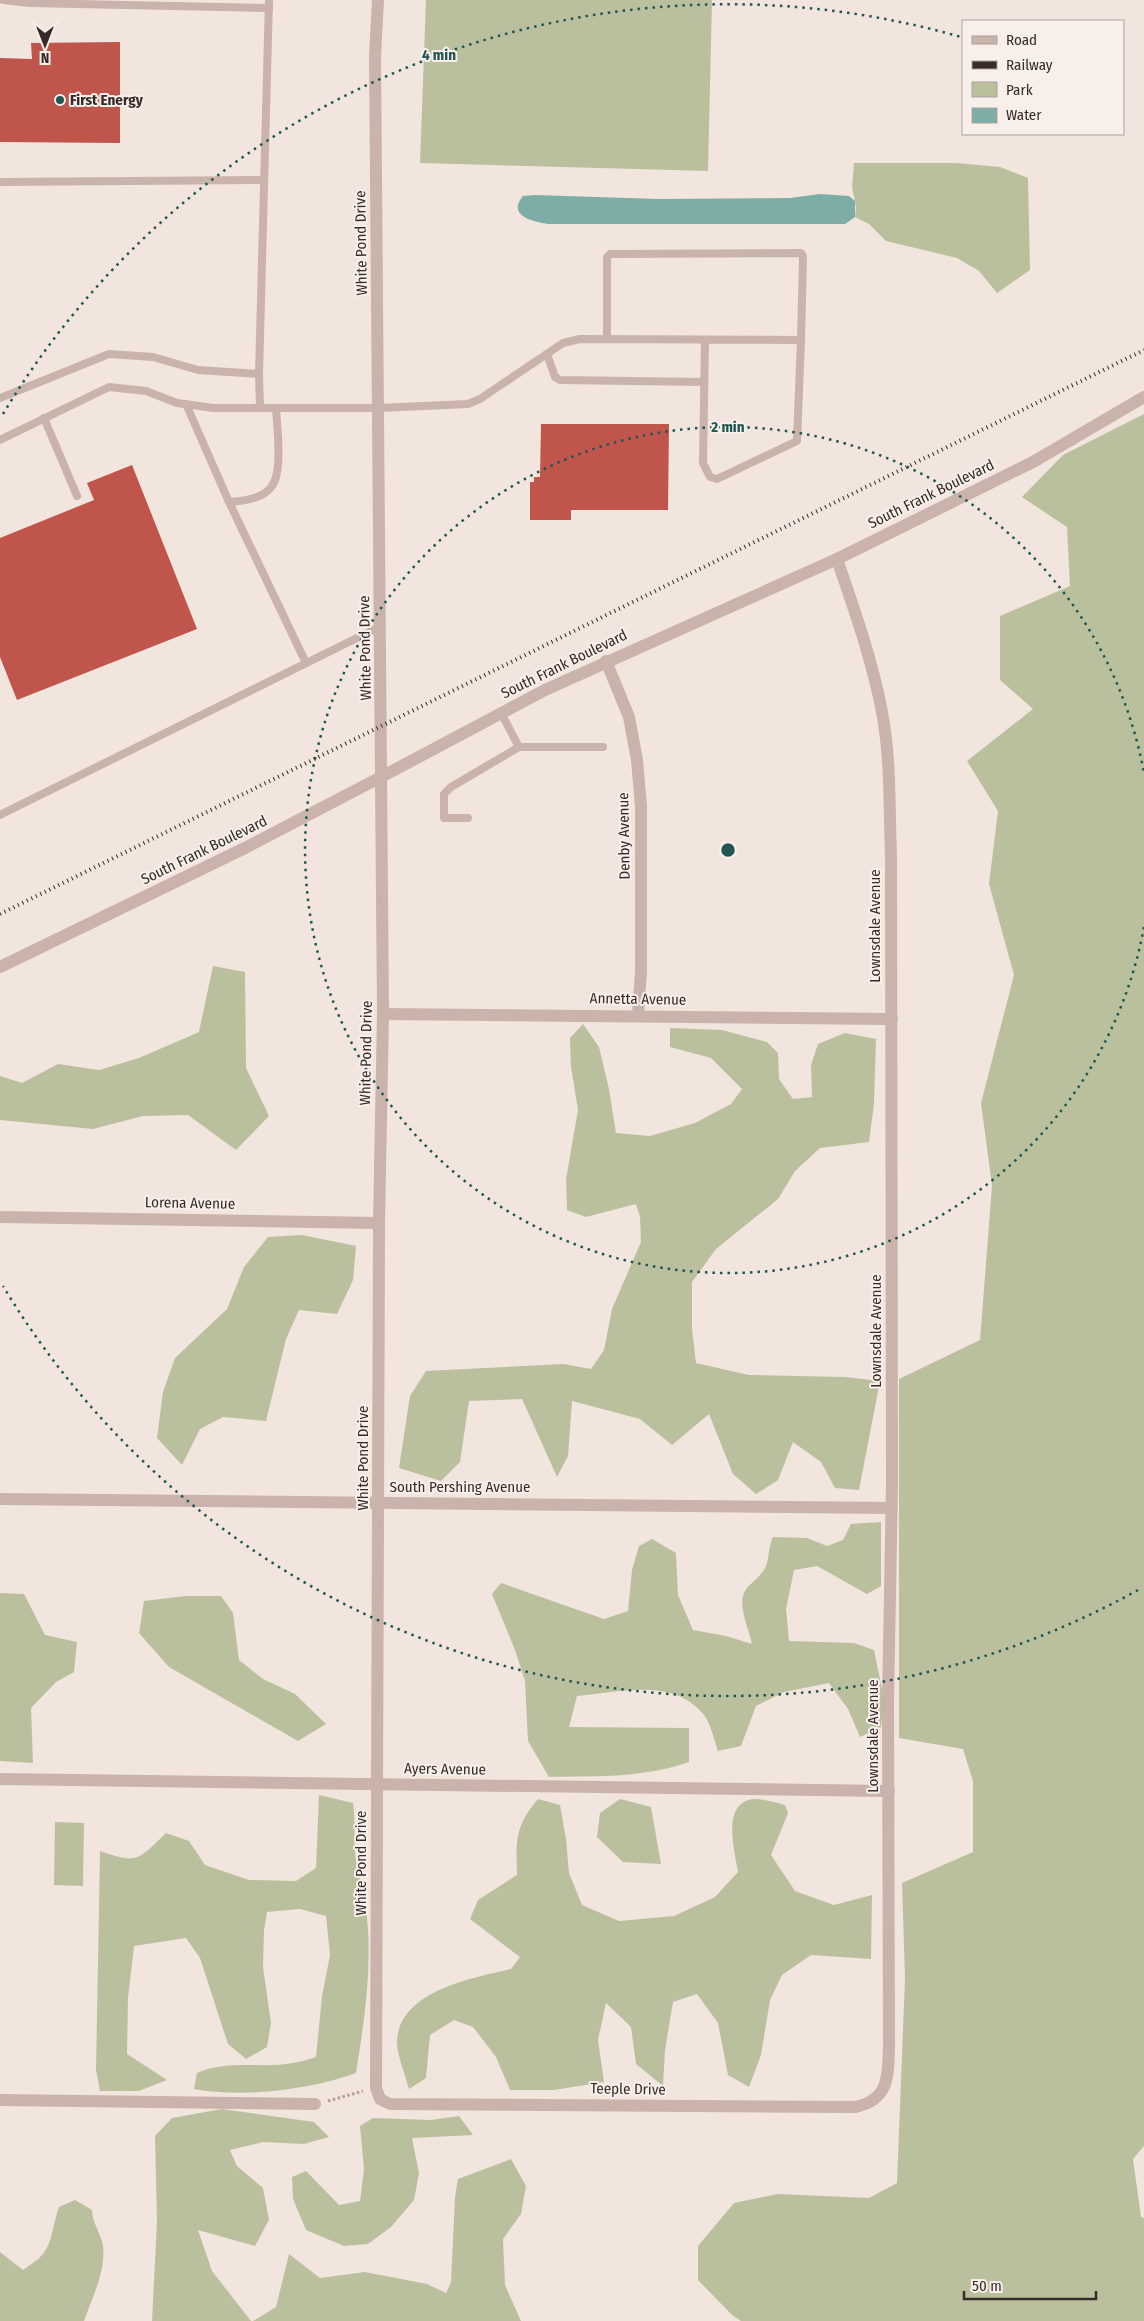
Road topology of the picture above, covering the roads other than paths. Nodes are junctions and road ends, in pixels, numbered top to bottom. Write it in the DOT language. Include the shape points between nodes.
graph roads {
  1 [pos="3,0"];
  2 [pos="378,0"];
  3 [pos="269,4"];
  4 [pos="264,180"];
  5 [pos="0,182"];
  6 [pos="607,339"];
  7 [pos="705,340"];
  8 [pos="801,340"];
  9 [pos="547,354"];
  10 [pos="259,374"];
  11 [pos="704,382"];
  12 [pos="1144,397"];
  13 [pos="0,398"];
  14 [pos="186,404"];
  15 [pos="260,408"];
  16 [pos="276,408"];
  17 [pos="379,408"];
  18 [pos="44,418"];
  19 [pos="0,440"];
  20 [pos="76,496"];
  21 [pos="229,502"];
  22 [pos="837,559"];
  23 [pos="381,626"];
  24 [pos="606,661"];
  25 [pos="306,663"];
  26 [pos="501,713"];
  27 [pos="603,747"];
  28 [pos="519,748"];
  29 [pos="382,776"];
  30 [pos="0,815"];
  31 [pos="468,818"];
  32 [pos="0,967"];
  33 [pos="383,1014"];
  34 [pos="638,1015"];
  35 [pos="892,1019"];
  36 [pos="0,1217"];
  37 [pos="380,1223"];
  38 [pos="0,1499"];
  39 [pos="379,1503"];
  40 [pos="890,1508"];
  41 [pos="0,1779"];
  42 [pos="378,1785"];
  43 [pos="889,1791"];
  44 [pos="0,2100"];
  45 [pos="386,2102"];
  46 [pos="315,2104"];
  47 [pos="869,2104"];
  1 -- 3 [label="lane" via="29,3"];
  2 -- 17 [label="street, White Pond Drive" via="375,56"];
  3 -- 4 [label="lane"];
  4 -- 5 [label="lane"];
  4 -- 10 [label="lane"];
  6 -- 7 [label="lane"];
  6 -- 8 [label="lane" via="607,257 610,254 801,253"];
  6 -- 9 [label="lane" via="563,343"];
  7 -- 8 [label="lane"];
  7 -- 11 [label="lane"];
  8 -- 11 [label="lane" via="796,441 717,479 710,478 703,463"];
  9 -- 11 [label="lane" via="555,377 560,380"];
  9 -- 17 [label="lane" via="468,404"];
  10 -- 13 [label="lane" via="198,370 153,357 109,354"];
  10 -- 15 [label="lane"];
  12 -- 22 [label="street, South Frank Boulevard" via="1033,462"];
  14 -- 15 [label="lane" via="213,408"];
  14 -- 18 [label="lane" via="146,391 109,387"];
  14 -- 21 [label="lane"];
  15 -- 16 [label="lane"];
  16 -- 17 [label="lane"];
  16 -- 21 [label="lane" via="278,465 272,485 258,496"];
  17 -- 23 [label="street, White Pond Drive"];
  18 -- 19 [label="lane"];
  18 -- 20 [label="lane"];
  21 -- 25 [label="lane"];
  22 -- 24 [label="street, South Frank Boulevard"];
  22 -- 35 [label="street, Lownsdale Avenue" via="872,664 882,714 888,769 891,856"];
  23 -- 25 [label="lane"];
  23 -- 29 [label="street, White Pond Drive"];
  24 -- 26 [label="street, South Frank Boulevard"];
  24 -- 34 [label="street, Denby Avenue" via="629,717 637,760 641,806"];
  25 -- 30 [label="lane"];
  26 -- 28 [label="lane"];
  26 -- 29 [label="street, South Frank Boulevard"];
  27 -- 28 [label="lane"];
  28 -- 31 [label="lane" via="451,786 444,794 444,818"];
  29 -- 32 [label="street, South Frank Boulevard" via="247,847"];
  29 -- 33 [label="street, White Pond Drive"];
  33 -- 34 [label="street, Annetta Avenue"];
  33 -- 37 [label="street, White Pond Drive"];
  34 -- 35 [label="street, Annetta Avenue"];
  35 -- 40 [label="street, Lownsdale Avenue"];
  36 -- 37 [label="street, Lorena Avenue"];
  37 -- 39 [label="street, White Pond Drive"];
  38 -- 39 [label="street, South Pershing Avenue"];
  39 -- 40 [label="street, South Pershing Avenue"];
  39 -- 42 [label="street, White Pond Drive"];
  40 -- 43 [label="street, Lownsdale Avenue"];
  41 -- 42 [label="street, Ayers Avenue"];
  42 -- 43 [label="street, Ayers Avenue"];
  42 -- 45 [label="street, White Pond Drive" via="376,2088 377,2094"];
  43 -- 47 [label="street, Lownsdale Avenue" via="888,2073 886,2086"];
  44 -- 46 [label="street"];
  45 -- 47 [label="street, Teeple Drive" via="395,2105"];
}
